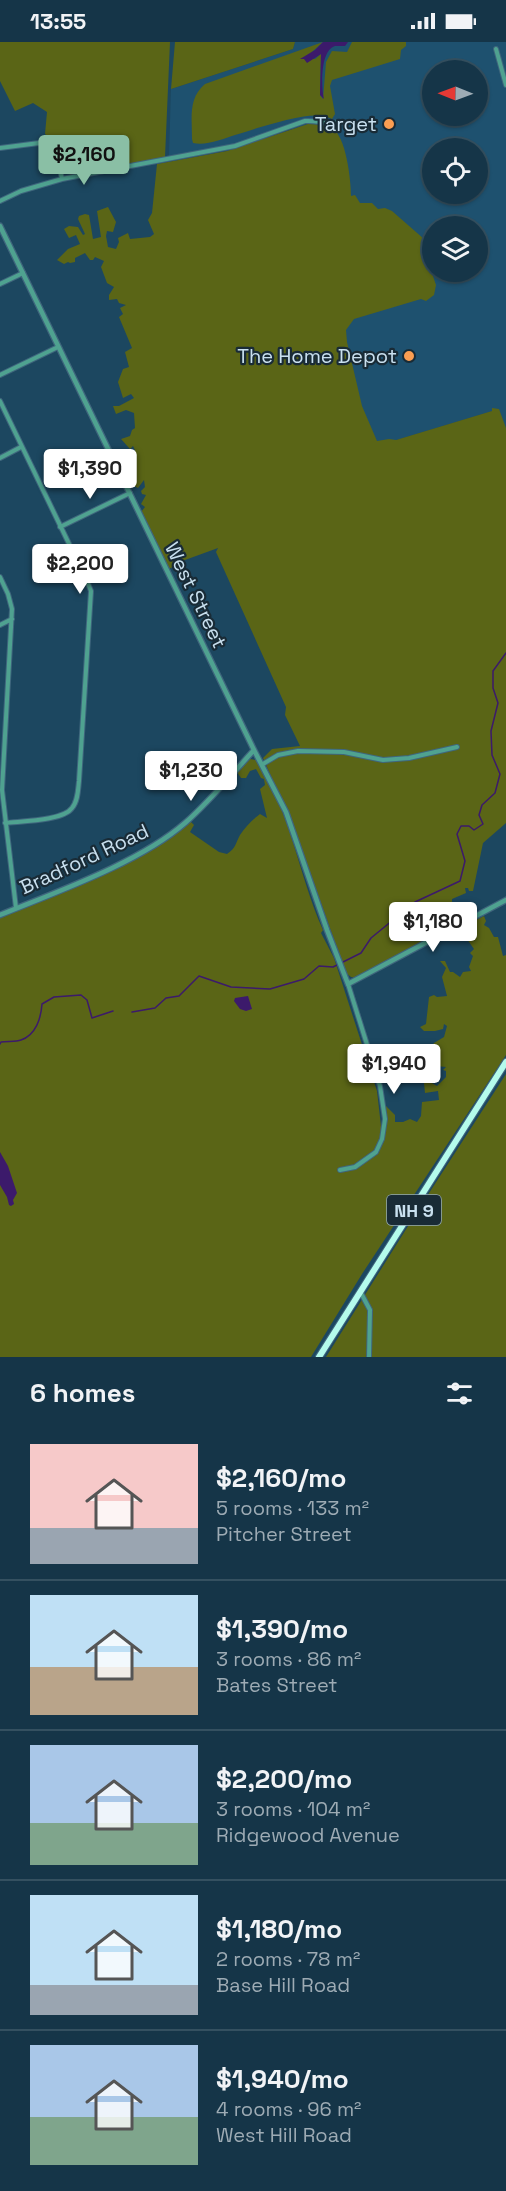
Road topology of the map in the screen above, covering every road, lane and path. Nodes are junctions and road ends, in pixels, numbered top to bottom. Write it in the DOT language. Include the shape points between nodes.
graph roads {
  1 [pos="496,49"];
  2 [pos="506,85"];
  3 [pos="343,122"];
  4 [pos="0,147"];
  5 [pos="62,179"];
  6 [pos="0,201"];
  7 [pos="0,226"];
  8 [pos="23,273"];
  9 [pos="0,284"];
  10 [pos="58,347"];
  11 [pos="0,375"];
  12 [pos="0,401"];
  13 [pos="21,447"];
  14 [pos="0,458"];
  15 [pos="130,493"];
  16 [pos="60,527"];
  17 [pos="0,577"];
  18 [pos="12,619"];
  19 [pos="0,625"];
  20 [pos="457,747"];
  21 [pos="254,750"];
  22 [pos="263,764"];
  23 [pos="5,823"];
  24 [pos="506,900"];
  25 [pos="16,908"];
  26 [pos="0,915"];
  27 [pos="348,984"];
  28 [pos="506,1062"];
  29 [pos="340,1170"];
  30 [pos="361,1293"];
  31 [pos="319,1357"];
  32 [pos="369,1357"];
  1 -- 2 [label="street"];
  3 -- 5 [label="street" via="305,121 235,146"];
  4 -- 5 [label="street" via="48,144 57,155"];
  5 -- 6 [label="street"];
  7 -- 8 [label="street, West Street"];
  8 -- 9 [label="street"];
  8 -- 10 [label="street, West Street"];
  10 -- 11 [label="street"];
  10 -- 15 [label="street, West Street"];
  12 -- 13 [label="street"];
  13 -- 14 [label="street"];
  13 -- 16 [label="street"];
  15 -- 16 [label="street"];
  15 -- 21 [label="street, West Street"];
  16 -- 23 [label="street" via="91,591 78,790 73,807 65,814"];
  17 -- 18 [label="street"];
  18 -- 19 [label="street"];
  18 -- 23 [label="street" via="2,777"];
  20 -- 22 [label="street" via="383,760 344,752 298,751 278,755"];
  21 -- 22 [label="street, West Street"];
  21 -- 25 [label="street, Bradford Road" via="190,818 155,844"];
  22 -- 27 [label="street, West Street" via="286,812"];
  23 -- 25 [label="street"];
  24 -- 27 [label="street"];
  25 -- 26 [label="street, Bradford Road"];
  27 -- 29 [label="street" via="380,1086 385,1119 376,1152 355,1167"];
  28 -- 30 [label="highway, NH 9"];
  30 -- 31 [label="highway, NH 9"];
  30 -- 32 [label="street" via="370,1310"];
}
